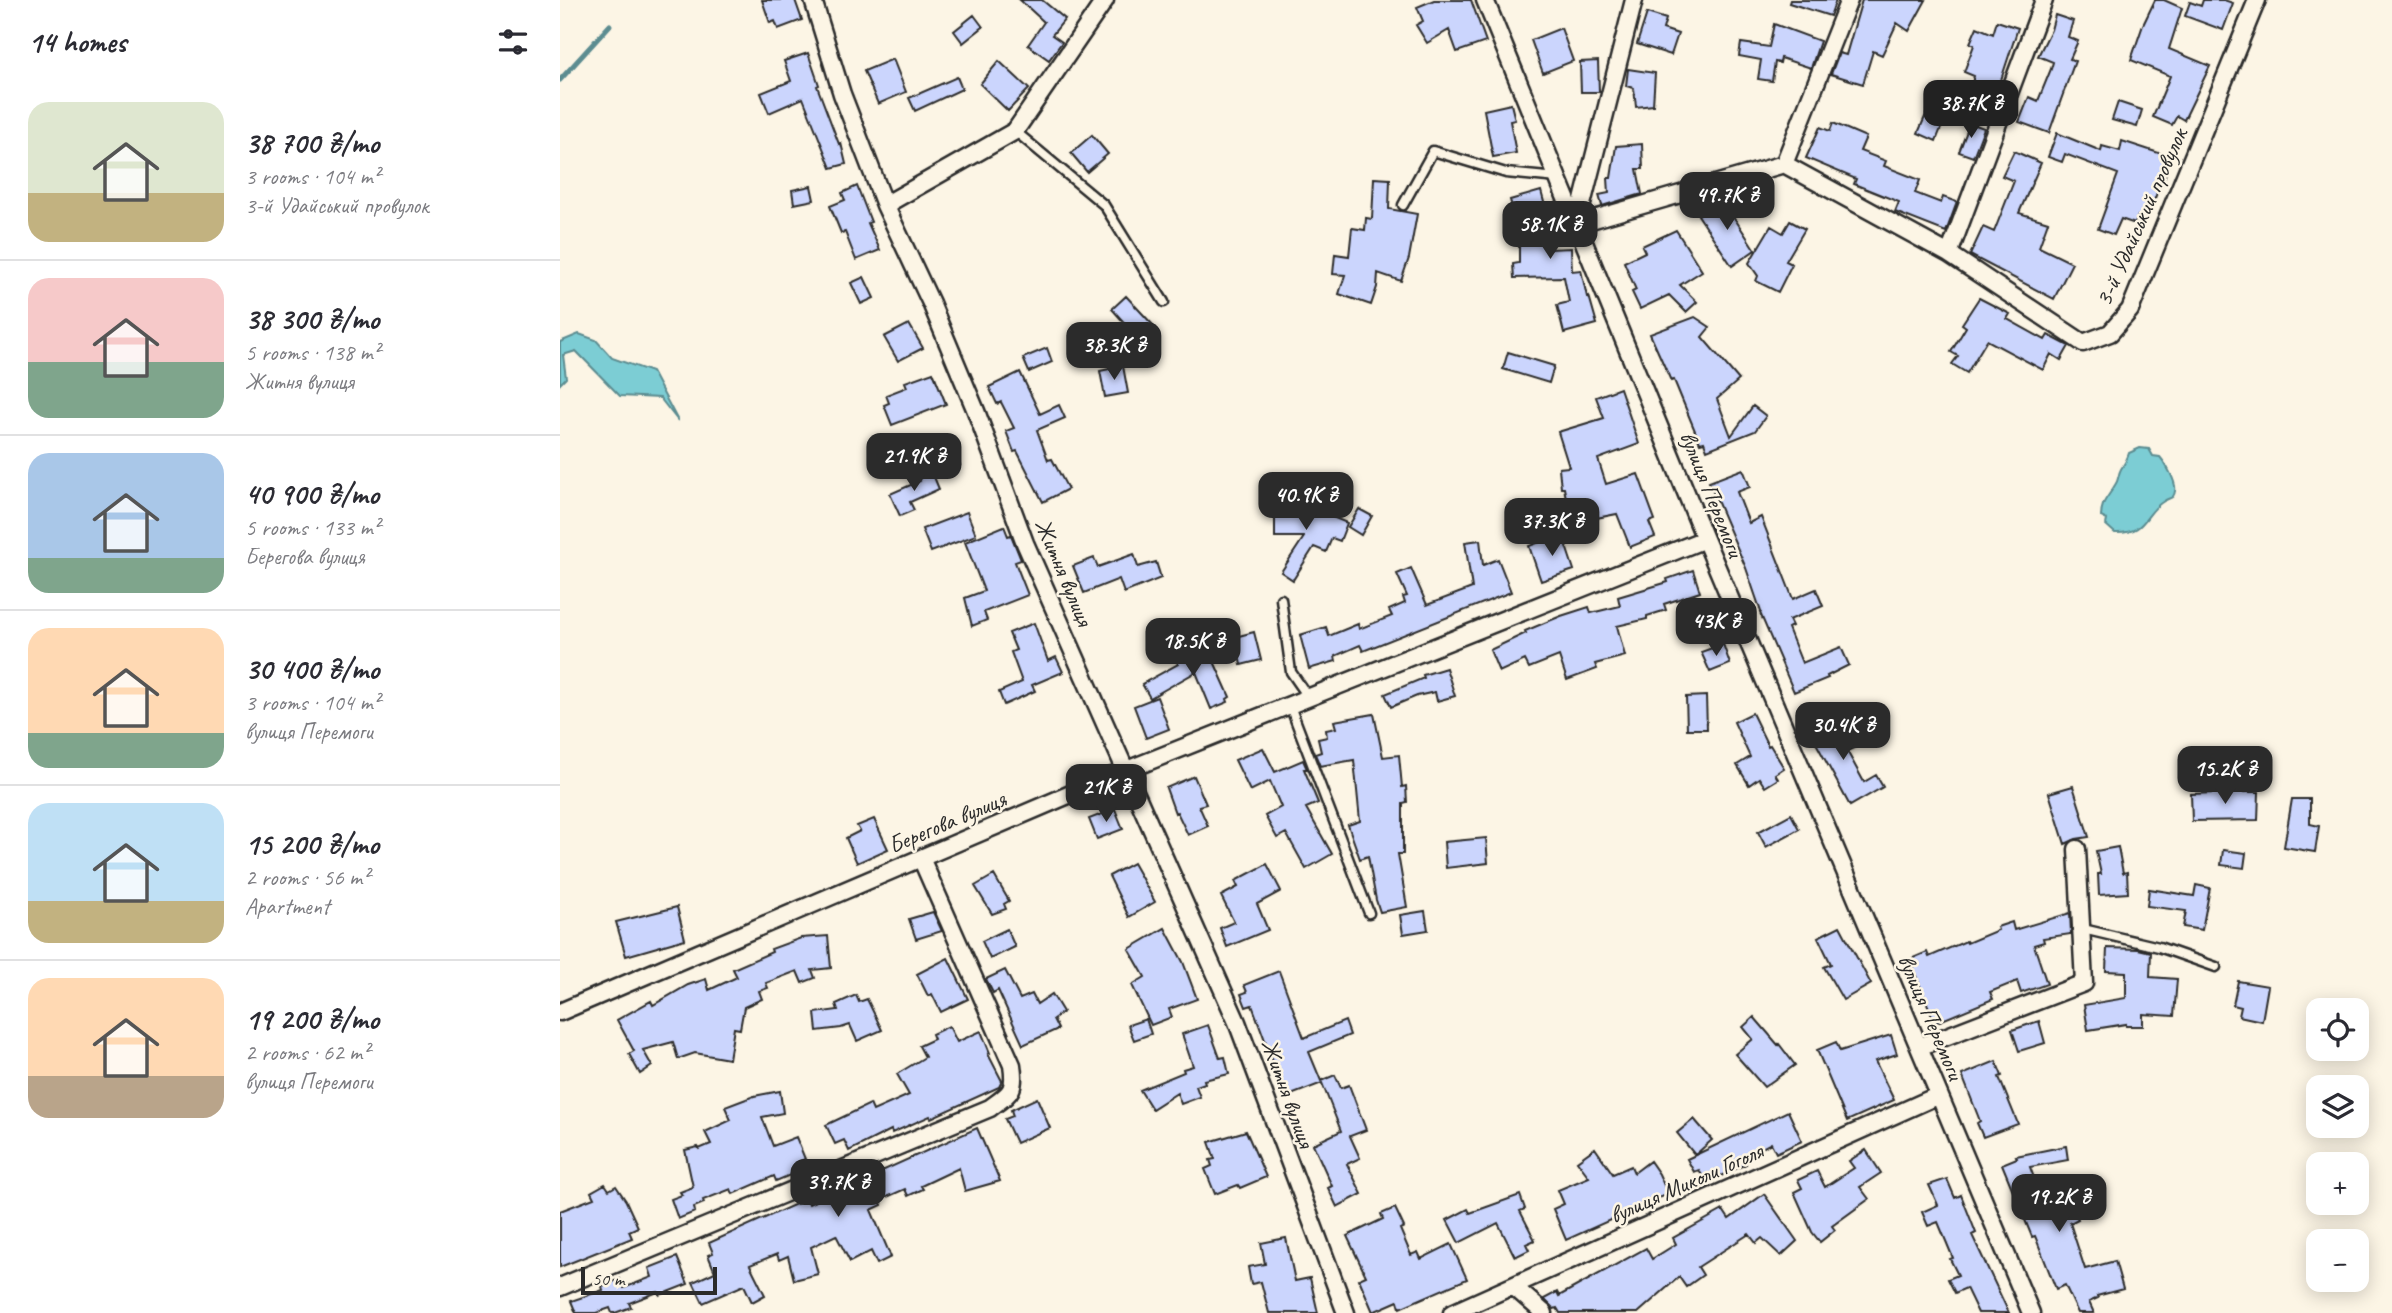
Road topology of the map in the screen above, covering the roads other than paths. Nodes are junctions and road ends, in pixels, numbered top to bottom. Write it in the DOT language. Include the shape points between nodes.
graph roads {
  1 [pos="813,0"];
  2 [pos="1105,0"];
  3 [pos="1485,0"];
  4 [pos="1634,0"];
  5 [pos="1849,0"];
  6 [pos="2044,0"];
  7 [pos="2257,0"];
  8 [pos="1015,131"];
  9 [pos="1784,164"];
  10 [pos="1559,178"];
  11 [pos="886,205"];
  12 [pos="1403,205"];
  13 [pos="1577,224"];
  14 [pos="1949,254"];
  15 [pos="1164,302"];
  16 [pos="1705,540"];
  17 [pos="1281,599"];
  18 [pos="1308,698"];
  19 [pos="1290,706"];
  20 [pos="1127,770"];
  21 [pos="2077,849"];
  22 [pos="921,858"];
  23 [pos="1368,913"];
  24 [pos="2083,929"];
  25 [pos="2216,967"];
  26 [pos="560,1012"];
  27 [pos="1919,1047"];
  28 [pos="1939,1095"];
  29 [pos="1513,1286"];
  30 [pos="560,1287"];
  31 [pos="1346,1313"];
  32 [pos="1452,1313"];
  33 [pos="1544,1313"];
  34 [pos="2031,1313"];
  1 -- 11 [label="street, Житня вулиця" via="842,94"];
  2 -- 8 [label="street"];
  3 -- 10 [label="street, вулиця Перемоги"];
  4 -- 13 [label="street"];
  5 -- 9 [label="street"];
  6 -- 14 [label="street"];
  7 -- 14 [label="street, 3-й Удайський провулок" via="2130,310 2110,334 2083,343"];
  8 -- 11 [label="street"];
  8 -- 15 [label="lane" via="1104,205"];
  9 -- 13 [label="street"];
  9 -- 14 [label="street, 3-й Удайський провулок"];
  10 -- 12 [label="lane" via="1506,173 1433,151"];
  10 -- 13 [label="street, вулиця Перемоги"];
  11 -- 20 [label="street, Житня вулиця" via="971,399 1025,543"];
  13 -- 16 [label="street, вулиця Перемоги"];
  16 -- 18 [label="street, Берегова вулиця"];
  16 -- 27 [label="street, вулиця Перемоги"];
  17 -- 18 [label="lane" via="1291,672"];
  18 -- 19 [label="street, Берегова вулиця"];
  19 -- 20 [label="street, Берегова вулиця"];
  19 -- 23 [label="lane"];
  20 -- 22 [label="street, Берегова вулиця"];
  20 -- 31 [label="street, Житня вулиця" via="1237,1022"];
  21 -- 24 [label="street"];
  22 -- 26 [label="street, Берегова вулиця"];
  22 -- 30 [label="street" via="1012,1066 1015,1083 1008,1095 990,1108"];
  24 -- 25 [label="lane" via="2159,947"];
  24 -- 27 [label="street" via="2084,983"];
  27 -- 28 [label="street, вулиця Перемоги"];
  28 -- 29 [label="street, вулиця Миколи Гоголя"];
  28 -- 34 [label="street, вулиця Перемоги"];
  29 -- 32 [label="street, вулиця Миколи Гоголя"];
  29 -- 33 [label="street"];
}
